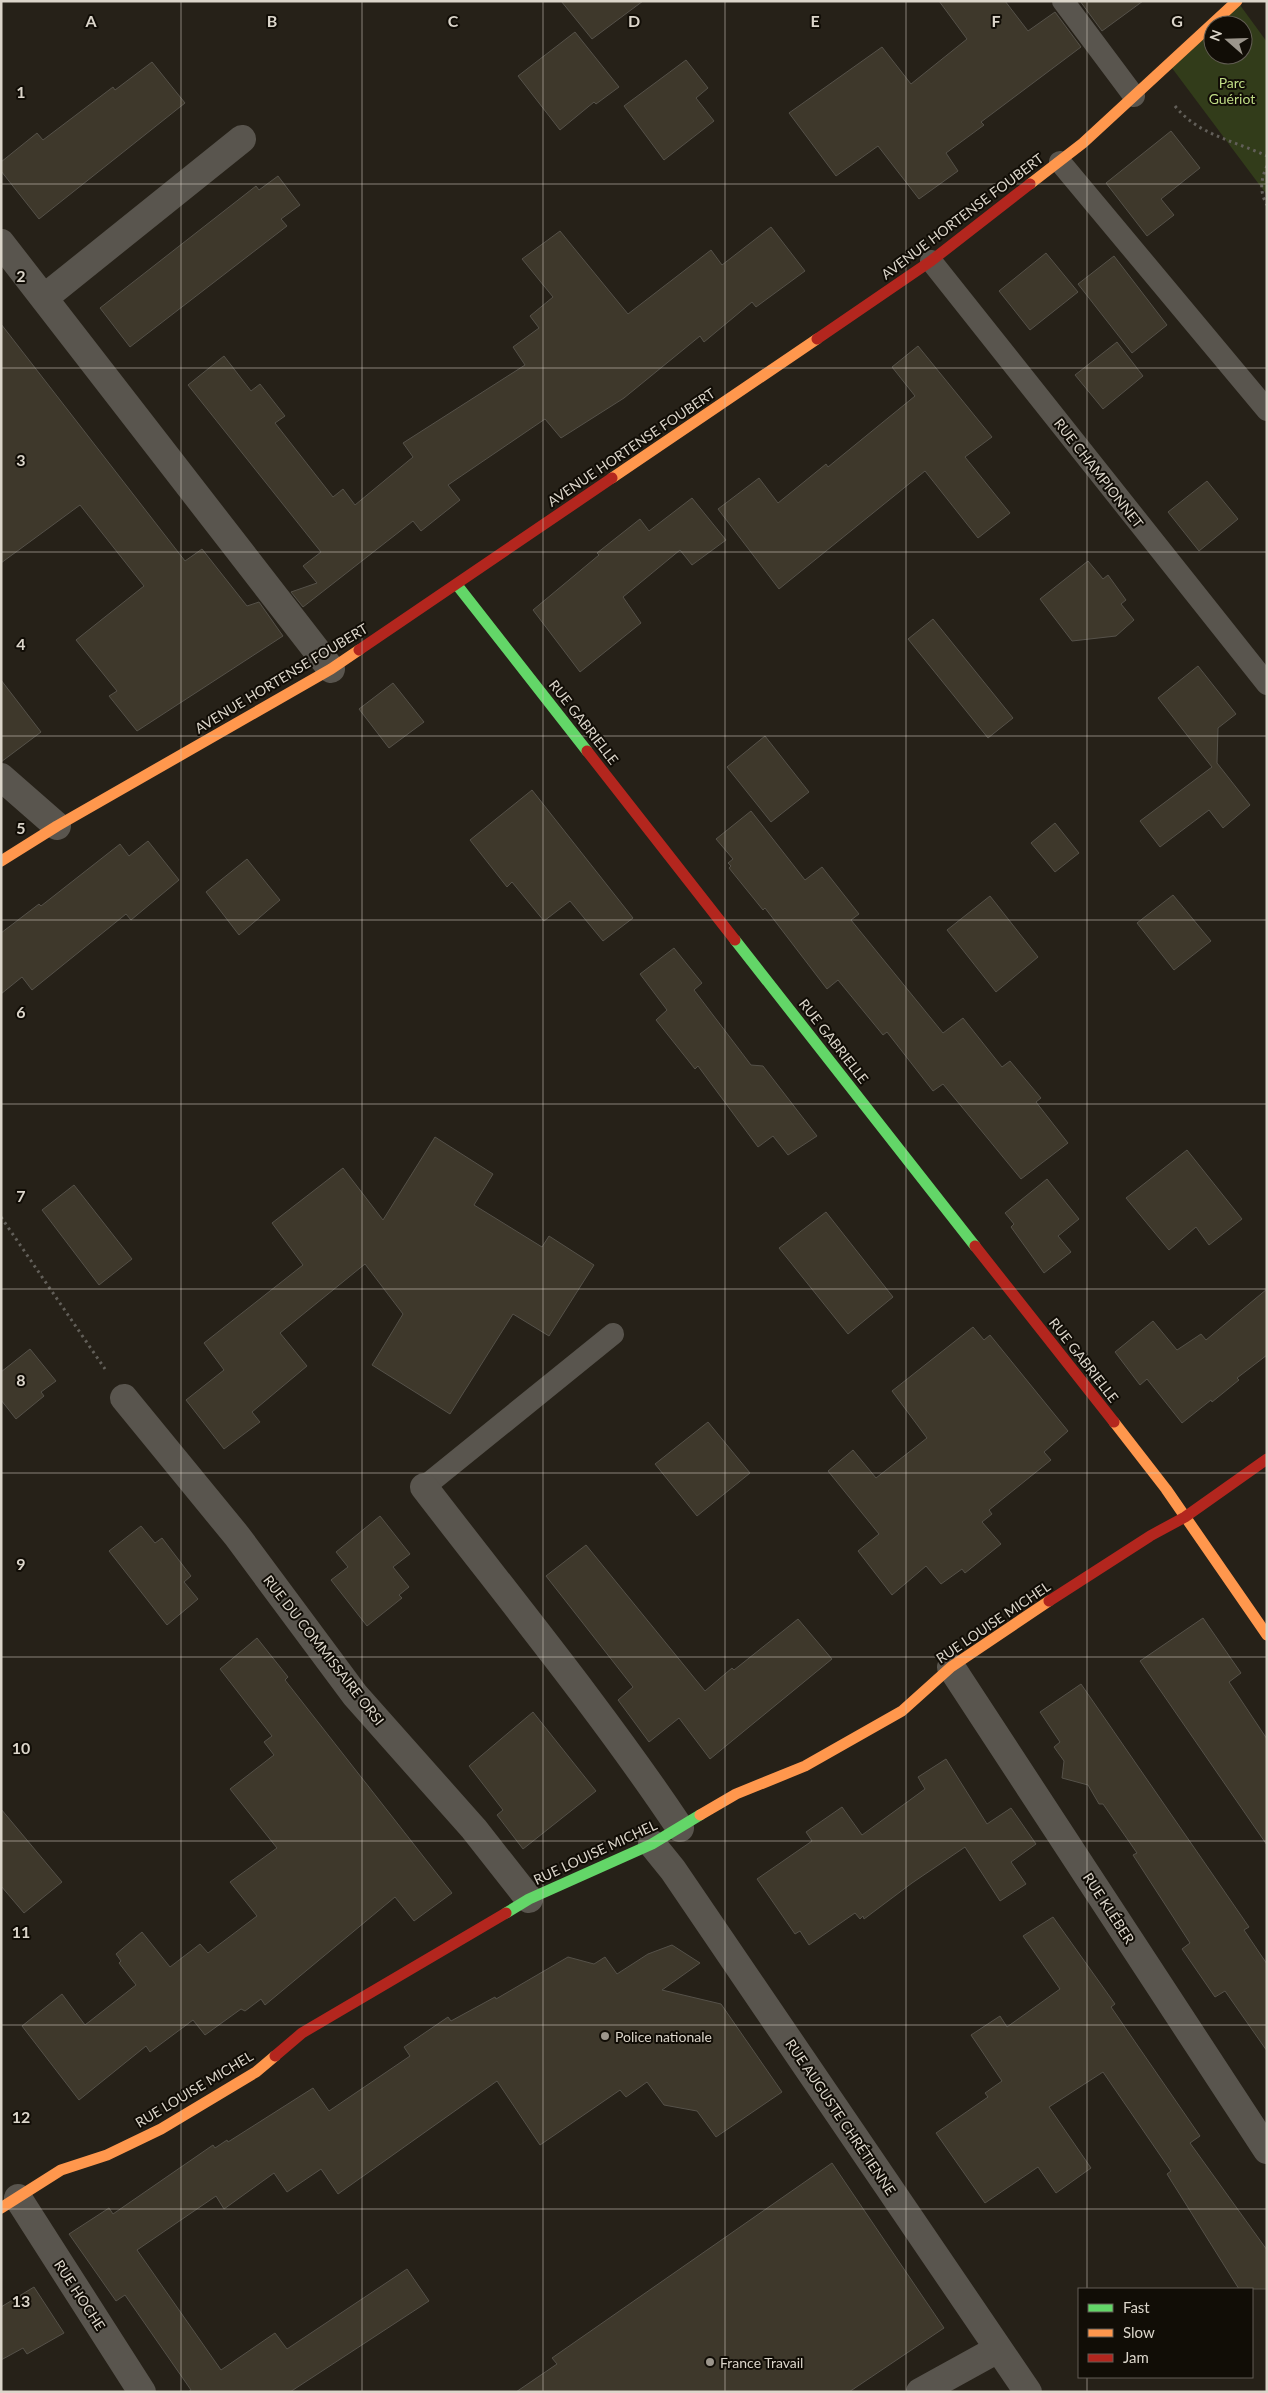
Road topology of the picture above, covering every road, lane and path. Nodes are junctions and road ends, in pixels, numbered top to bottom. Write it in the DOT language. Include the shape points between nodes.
graph roads {
  1 [pos="1062,1"];
  2 [pos="1237,1"];
  3 [pos="1152,78"];
  4 [pos="1134,96"];
  5 [pos="242,138"];
  6 [pos="1267,156"];
  7 [pos="1060,162"];
  8 [pos="1267,166"];
  9 [pos="1267,205"];
  10 [pos="1,243"];
  11 [pos="931,261"];
  12 [pos="44,298"];
  13 [pos="1267,410"];
  14 [pos="457,585"];
  15 [pos="331,669"];
  16 [pos="1267,684"];
  17 [pos="1,777"];
  18 [pos="57,826"];
  19 [pos="1,861"];
  20 [pos="1,1217"];
  21 [pos="613,1334"];
  22 [pos="124,1398"];
  23 [pos="1267,1459"];
  24 [pos="424,1487"];
  25 [pos="1185,1517"];
  26 [pos="1267,1634"];
  27 [pos="950,1668"];
  28 [pos="680,1828"];
  29 [pos="652,1844"];
  30 [pos="529,1899"];
  31 [pos="1267,2150"];
  32 [pos="9,2203"];
  33 [pos="998,2349"];
  34 [pos="142,2392"];
  35 [pos="920,2392"];
  36 [pos="1028,2392"];
  1 -- 4 [label="lane"];
  2 -- 3 [label="street, AVENUE HORTENSE FOUBERT"];
  3 -- 4 [label="street, AVENUE HORTENSE FOUBERT"];
  3 -- 6 [label="path" via="1178,111 1210,135"];
  4 -- 7 [label="street, AVENUE HORTENSE FOUBERT"];
  5 -- 12 [label="street"];
  7 -- 11 [label="street, AVENUE HORTENSE FOUBERT"];
  7 -- 13 [label="lane"];
  8 -- 9 [label="path" via="1261,180"];
  10 -- 12 [label="street"];
  11 -- 14 [label="street, AVENUE HORTENSE FOUBERT"];
  11 -- 16 [label="lane, RUE CHAMPIONNET"];
  12 -- 15 [label="street"];
  14 -- 15 [label="street, AVENUE HORTENSE FOUBERT"];
  14 -- 25 [label="street, RUE GABRIELLE"];
  15 -- 18 [label="street, AVENUE HORTENSE FOUBERT"];
  17 -- 18 [label="street"];
  18 -- 19 [label="street, AVENUE HORTENSE FOUBERT"];
  20 -- 22 [label="path"];
  21 -- 24 [label="lane"];
  22 -- 30 [label="street, RUE DU COMMISSAIRE ORSI" via="237,1536 355,1695 474,1829"];
  23 -- 25 [label="street, RUE LOUISE MICHEL"];
  24 -- 28 [label="street" via="567,1673"];
  25 -- 26 [label="street, RUE GABRIELLE"];
  25 -- 27 [label="street, RUE LOUISE MICHEL"];
  27 -- 28 [label="street, RUE LOUISE MICHEL" via="902,1711 805,1766 736,1794"];
  27 -- 31 [label="street, RUE KLÉBER"];
  28 -- 29 [label="street, RUE LOUISE MICHEL"];
  29 -- 30 [label="street, RUE LOUISE MICHEL"];
  29 -- 33 [label="street, RUE AUGUSTE CHRÉTIENNE" via="673,1870"];
  30 -- 32 [label="street, RUE LOUISE MICHEL" via="302,2033 256,2072 160,2129 107,2155 61,2170"];
  32 -- 34 [label="street, RUE HOCHE"];
  33 -- 35 [label="street"];
  33 -- 36 [label="street, RUE AUGUSTE CHRÉTIENNE"];
}
